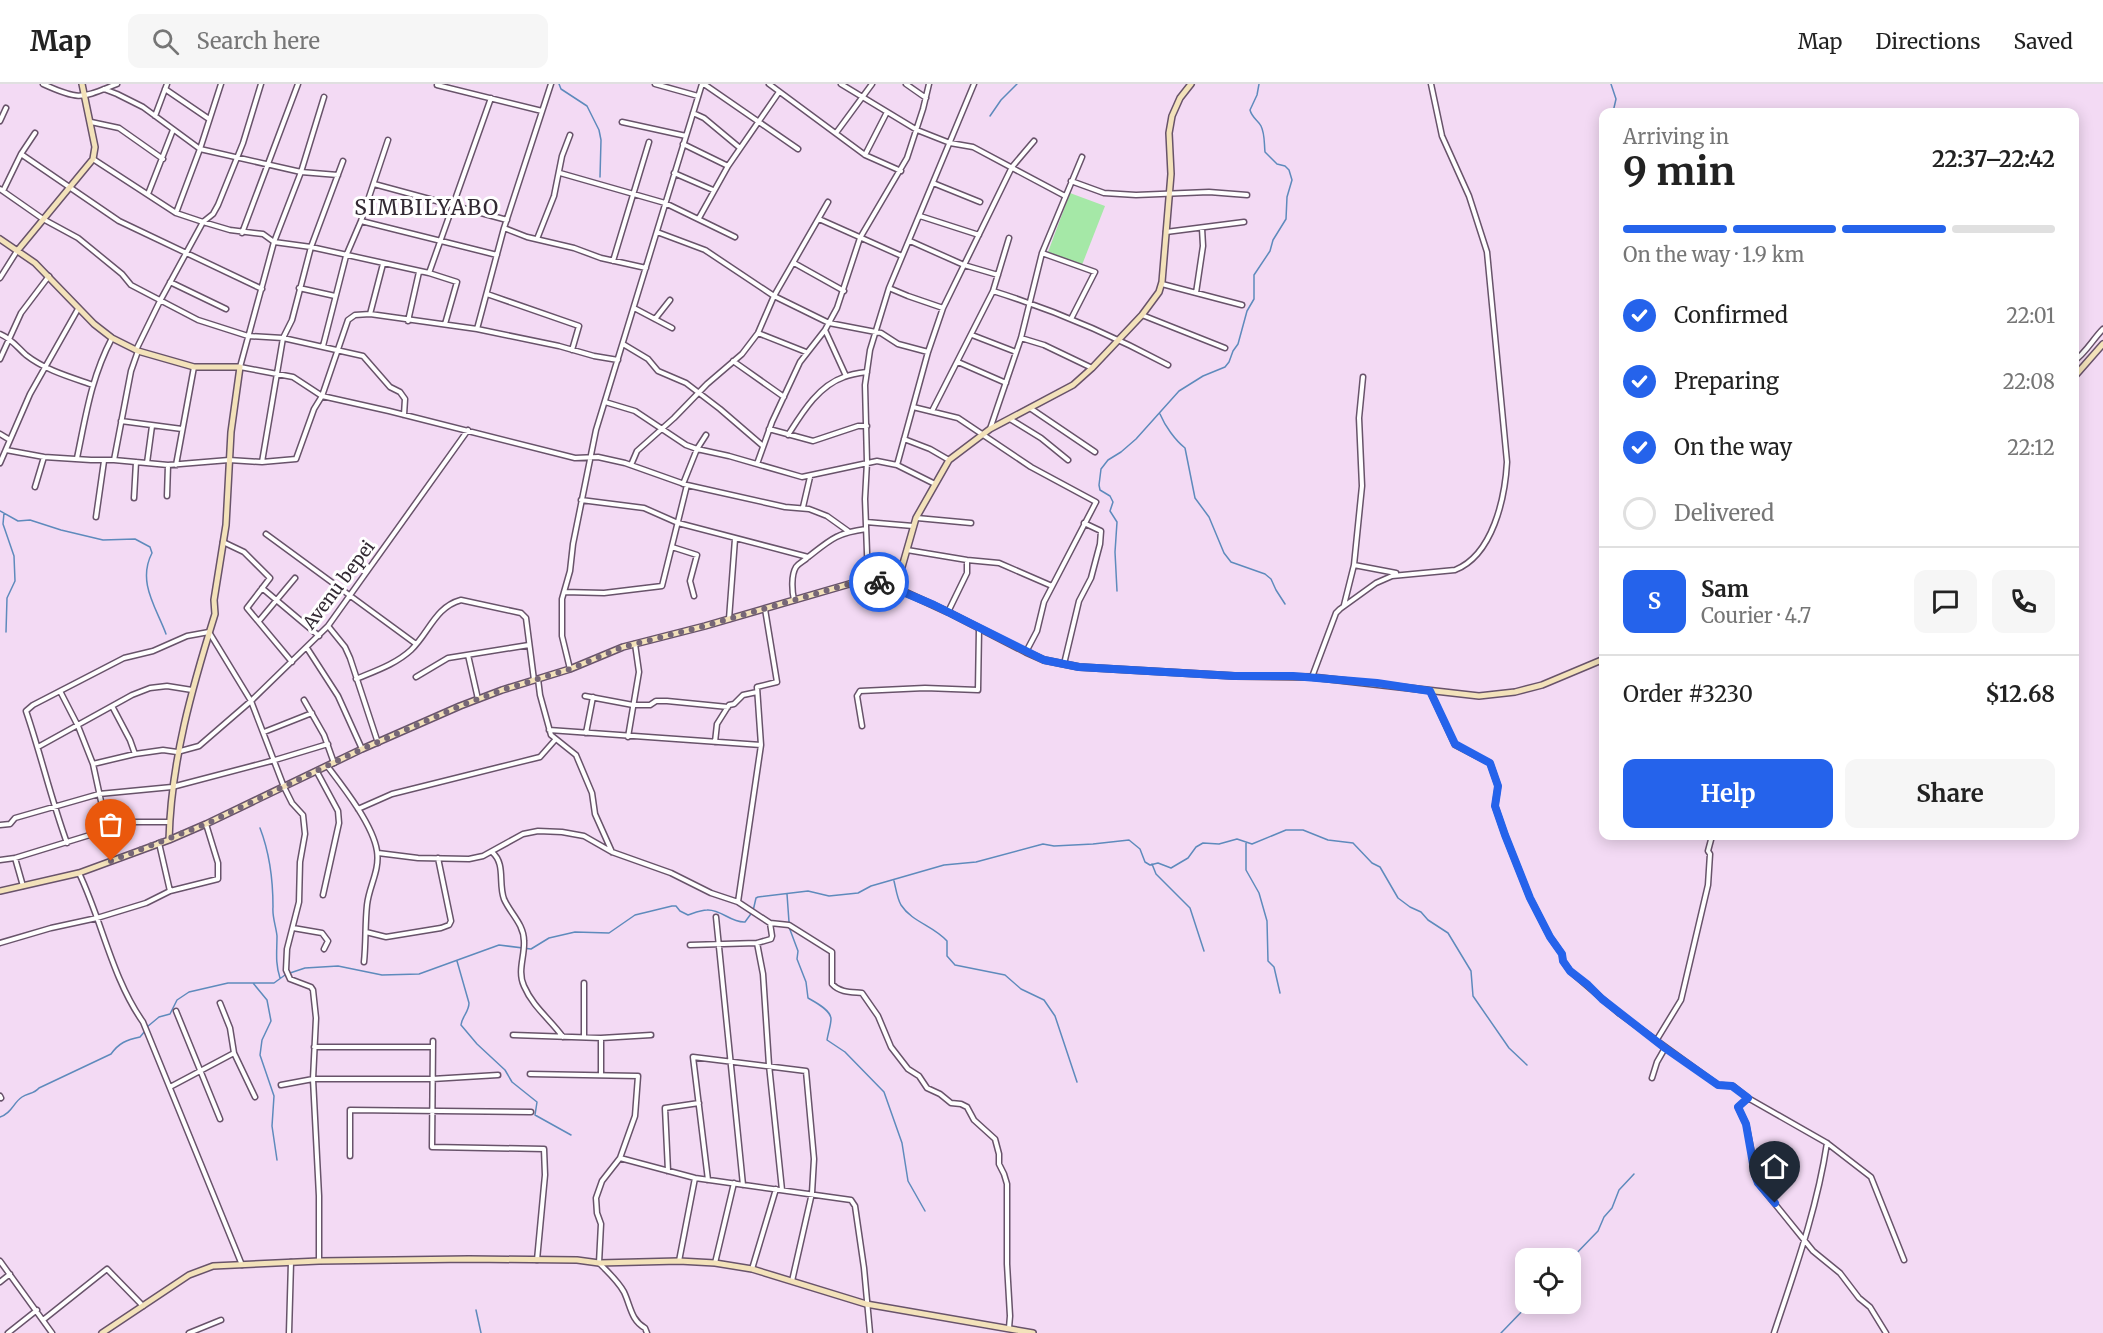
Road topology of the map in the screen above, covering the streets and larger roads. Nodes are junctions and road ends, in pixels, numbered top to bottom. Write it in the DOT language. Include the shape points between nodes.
graph roads {
  1 [pos="43,84"];
  2 [pos="82,84"];
  3 [pos="117,84"];
  4 [pos="221,84"];
  5 [pos="261,84"];
  6 [pos="298,84"];
  7 [pos="551,84"];
  8 [pos="655,84"];
  9 [pos="703,84"];
  10 [pos="769,84"];
  11 [pos="841,84"];
  12 [pos="872,84"];
  13 [pos="906,84"];
  14 [pos="929,84"];
  15 [pos="974,84"];
  16 [pos="1191,84"];
  17 [pos="1431,84"];
  18 [pos="437,85"];
  19 [pos="166,86"];
  20 [pos="104,89"];
  21 [pos="779,92"];
  22 [pos="698,96"];
  23 [pos="84,97"];
  24 [pos="324,97"];
  25 [pos="863,97"];
  26 [pos="491,98"];
  27 [pos="926,98"];
  28 [pos="6,108"];
  29 [pos="542,111"];
  30 [pos="887,111"];
  31 [pos="693,113"];
  32 [pos="155,116"];
  33 [pos="209,119"];
  34 [pos="0,121"];
  35 [pos="759,121"];
  36 [pos="91,122"];
  37 [pos="622,122"];
  38 [pos="173,130"];
  39 [pos="917,130"];
  40 [pos="35,133"];
  41 [pos="836,133"];
  42 [pos="570,135"];
  43 [pos="686,136"];
  44 [pos="388,140"];
  45 [pos="1034,141"];
  46 [pos="649,142"];
  47 [pos="950,143"];
  48 [pos="683,144"];
  49 [pos="740,147"];
  50 [pos="200,149"];
  51 [pos="798,149"];
  52 [pos="21,154"];
  53 [pos="865,154"];
  54 [pos="1082,158"];
  55 [pos="93,159"];
  56 [pos="163,159"];
  57 [pos="236,159"];
  58 [pos="344,161"];
  59 [pos="268,164"];
  60 [pos="728,165"];
  61 [pos="1012,168"];
  62 [pos="901,171"];
  63 [pos="301,172"];
  64 [pos="560,173"];
  65 [pos="674,173"];
  66 [pos="338,175"];
  67 [pos="1071,181"];
  68 [pos="933,183"];
  69 [pos="374,184"];
  70 [pos="69,188"];
  71 [pos="2,190"];
  72 [pos="713,190"];
  73 [pos="148,194"];
  74 [pos="633,194"];
  75 [pos="1168,194"];
  76 [pos="1247,195"];
  77 [pos="1065,196"];
  78 [pos="980,201"];
  79 [pos="828,202"];
  80 [pos="665,203"];
  81 [pos="454,204"];
  82 [pos="176,213"];
  83 [pos="920,216"];
  84 [pos="699,218"];
  85 [pos="43,219"];
  86 [pos="819,219"];
  87 [pos="507,220"];
  88 [pos="361,221"];
  89 [pos="203,222"];
  90 [pos="1244,222"];
  91 [pos="504,228"];
  92 [pos="1202,228"];
  93 [pos="657,232"];
  94 [pos="1166,232"];
  95 [pos="242,233"];
  96 [pos="979,235"];
  97 [pos="735,237"];
  98 [pos="0,238"];
  99 [pos="860,238"];
  100 [pos="1010,238"];
  101 [pos="537,239"];
  102 [pos="440,240"];
  103 [pos="909,241"];
  104 [pos="274,242"];
  105 [pos="311,247"];
  106 [pos="18,250"];
  107 [pos="1042,253"];
  108 [pos="186,254"];
  109 [pos="497,255"];
  110 [pos="346,256"];
  111 [pos="902,256"];
  112 [pos="613,261"];
  113 [pos="794,263"];
  114 [pos="382,264"];
  115 [pos="964,265"];
  116 [pos="646,268"];
  117 [pos="419,272"];
  118 [pos="429,273"];
  119 [pos="998,275"];
  120 [pos="49,276"];
  121 [pos="0,278"];
  122 [pos="170,282"];
  123 [pos="1162,284"];
  124 [pos="299,288"];
  125 [pos="889,288"];
  126 [pos="262,289"];
  127 [pos="844,291"];
  128 [pos="993,291"];
  129 [pos="1196,293"];
  130 [pos="487,294"];
  131 [pos="335,296"];
  132 [pos="774,296"];
  133 [pos="670,300"];
  134 [pos="160,301"];
  135 [pos="1029,302"];
  136 [pos="1242,305"];
  137 [pos="634,308"];
  138 [pos="943,308"];
  139 [pos="78,309"];
  140 [pos="226,309"];
  141 [pos="370,314"];
  142 [pos="1142,315"];
  143 [pos="1071,319"];
  144 [pos="655,320"];
  145 [pos="408,321"];
  146 [pos="829,323"];
  147 [pos="445,324"];
  148 [pos="672,328"];
  149 [pos="477,329"];
  150 [pos="2103,329"];
  151 [pos="825,330"];
  152 [pos="758,333"];
  153 [pos="874,333"];
  154 [pos="0,334"];
  155 [pos="972,335"];
  156 [pos="248,336"];
  157 [pos="10,338"];
  158 [pos="112,338"];
  159 [pos="283,338"];
  160 [pos="1021,338"];
  161 [pos="1118,338"];
  162 [pos="622,344"];
  163 [pos="2103,344"];
  164 [pos="323,346"];
  165 [pos="1225,348"];
  166 [pos="337,349"];
  167 [pos="572,350"];
  168 [pos="137,351"];
  169 [pos="806,352"];
  170 [pos="928,352"];
  171 [pos="1016,352"];
  172 [pos="2079,358"];
  173 [pos="0,359"];
  174 [pos="618,360"];
  175 [pos="734,361"];
  176 [pos="958,362"];
  177 [pos="1168,365"];
  178 [pos="46,367"];
  179 [pos="194,367"];
  180 [pos="240,367"];
  181 [pos="1092,368"];
  182 [pos="2079,371"];
  183 [pos="867,372"];
  184 [pos="276,373"];
  185 [pos="846,376"];
  186 [pos="1363,377"];
  187 [pos="1006,383"];
  188 [pos="93,384"];
  189 [pos="698,393"];
  190 [pos="322,396"];
  191 [pos="784,397"];
  192 [pos="605,402"];
  193 [pos="913,407"];
  194 [pos="1029,408"];
  195 [pos="932,411"];
  196 [pos="404,415"];
  197 [pos="1010,419"];
  198 [pos="121,421"];
  199 [pos="152,426"];
  200 [pos="867,426"];
  201 [pos="182,429"];
  202 [pos="662,429"];
  203 [pos="769,429"];
  204 [pos="990,429"];
  205 [pos="468,430"];
  206 [pos="0,434"];
  207 [pos="982,434"];
  208 [pos="706,435"];
  209 [pos="788,435"];
  210 [pos="904,439"];
  211 [pos="10,440"];
  212 [pos="763,446"];
  213 [pos="696,449"];
  214 [pos="6,450"];
  215 [pos="1095,452"];
  216 [pos="45,457"];
  217 [pos="77,458"];
  218 [pos="589,458"];
  219 [pos="114,460"];
  220 [pos="229,460"];
  221 [pos="950,460"];
  222 [pos="1068,460"];
  223 [pos="104,461"];
  224 [pos="136,462"];
  225 [pos="262,462"];
  226 [pos="867,462"];
  227 [pos="0,463"];
  228 [pos="147,463"];
  229 [pos="757,464"];
  230 [pos="168,465"];
  231 [pos="176,465"];
  232 [pos="631,465"];
  233 [pos="897,465"];
  234 [pos="810,477"];
  235 [pos="685,484"];
  236 [pos="935,484"];
  237 [pos="35,487"];
  238 [pos="167,496"];
  239 [pos="134,498"];
  240 [pos="581,500"];
  241 [pos="803,507"];
  242 [pos="96,517"];
  243 [pos="916,518"];
  244 [pos="866,522"];
  245 [pos="678,523"];
  246 [pos="971,523"];
  247 [pos="1084,524"];
  248 [pos="913,526"];
  249 [pos="866,529"];
  250 [pos="849,531"];
  251 [pos="266,534"];
  252 [pos="735,540"];
  253 [pos="224,542"];
  254 [pos="672,547"];
  255 [pos="906,550"];
  256 [pos="808,557"];
  257 [pos="967,560"];
  258 [pos="1354,565"];
  259 [pos="1400,574"];
  260 [pos="295,578"];
  261 [pos="868,579"];
  262 [pos="1052,586"];
  263 [pos="262,588"];
  264 [pos="896,588"];
  265 [pos="564,592"];
  266 [pos="350,596"];
  267 [pos="694,596"];
  268 [pos="276,600"];
  269 [pos="794,600"];
  270 [pos="1344,606"];
  271 [pos="765,609"];
  272 [pos="948,612"];
  273 [pos="729,619"];
  274 [pos="259,621"];
  275 [pos="328,626"];
  276 [pos="980,629"];
  277 [pos="209,632"];
  278 [pos="319,636"];
  279 [pos="416,644"];
  280 [pos="529,644"];
  281 [pos="635,644"];
  282 [pos="307,648"];
  283 [pos="1026,652"];
  284 [pos="468,655"];
  285 [pos="1599,661"];
  286 [pos="292,662"];
  287 [pos="1064,664"];
  288 [pos="570,669"];
  289 [pos="416,677"];
  290 [pos="1312,677"];
  291 [pos="356,679"];
  292 [pos="536,680"];
  293 [pos="192,690"];
  294 [pos="60,691"];
  295 [pos="1430,691"];
  296 [pos="757,692"];
  297 [pos="585,696"];
  298 [pos="594,697"];
  299 [pos="478,699"];
  300 [pos="304,700"];
  301 [pos="251,701"];
  302 [pos="633,705"];
  303 [pos="112,706"];
  304 [pos="728,707"];
  305 [pos="312,713"];
  306 [pos="78,726"];
  307 [pos="862,726"];
  308 [pos="549,730"];
  309 [pos="264,732"];
  310 [pos="586,733"];
  311 [pos="628,737"];
  312 [pos="555,740"];
  313 [pos="715,742"];
  314 [pos="378,743"];
  315 [pos="328,744"];
  316 [pos="761,745"];
  317 [pos="38,747"];
  318 [pos="362,749"];
  319 [pos="177,752"];
  320 [pos="135,754"];
  321 [pos="274,760"];
  322 [pos="334,762"];
  323 [pos="93,764"];
  324 [pos="328,767"];
  325 [pos="317,772"];
  326 [pos="172,787"];
  327 [pos="284,787"];
  328 [pos="99,794"];
  329 [pos="54,808"];
  330 [pos="358,809"];
  331 [pos="169,822"];
  332 [pos="206,824"];
  333 [pos="0,825"];
  334 [pos="107,829"];
  335 [pos="169,840"];
  336 [pos="1711,840"];
  337 [pos="67,843"];
  338 [pos="159,843"];
  339 [pos="492,852"];
  340 [pos="612,852"];
  341 [pos="378,853"];
  342 [pos="15,858"];
  343 [pos="438,858"];
  344 [pos="0,860"];
  345 [pos="79,873"];
  346 [pos="23,886"];
  347 [pos="0,891"];
  348 [pos="170,891"];
  349 [pos="323,895"];
  350 [pos="738,902"];
  351 [pos="716,917"];
  352 [pos="97,918"];
  353 [pos="770,923"];
  354 [pos="293,928"];
  355 [pos="366,932"];
  356 [pos="0,943"];
  357 [pos="720,943"];
  358 [pos="757,943"];
  359 [pos="690,945"];
  360 [pos="324,949"];
  361 [pos="364,962"];
  362 [pos="584,983"];
  363 [pos="220,1003"];
  364 [pos="176,1011"];
  365 [pos="513,1035"];
  366 [pos="651,1035"];
  367 [pos="563,1037"];
  368 [pos="584,1037"];
  369 [pos="601,1038"];
  370 [pos="434,1041"];
  371 [pos="1656,1041"];
  372 [pos="315,1047"];
  373 [pos="433,1047"];
  374 [pos="1665,1048"];
  375 [pos="234,1053"];
  376 [pos="732,1061"];
  377 [pos="769,1065"];
  378 [pos="201,1071"];
  379 [pos="530,1074"];
  380 [pos="498,1075"];
  381 [pos="601,1075"];
  382 [pos="1653,1078"];
  383 [pos="313,1079"];
  384 [pos="432,1079"];
  385 [pos="281,1085"];
  386 [pos="170,1087"];
  387 [pos="255,1097"];
  388 [pos="1748,1098"];
  389 [pos="699,1102"];
  390 [pos="432,1111"];
  391 [pos="531,1112"];
  392 [pos="220,1119"];
  393 [pos="1827,1143"];
  394 [pos="350,1156"];
  395 [pos="620,1158"];
  396 [pos="668,1171"];
  397 [pos="695,1178"];
  398 [pos="708,1180"];
  399 [pos="734,1183"];
  400 [pos="743,1185"];
  401 [pos="776,1189"];
  402 [pos="782,1190"];
  403 [pos="812,1193"];
  404 [pos="1805,1240"];
  405 [pos="537,1260"];
  406 [pos="1904,1260"];
  407 [pos="0,1261"];
  408 [pos="319,1261"];
  409 [pos="679,1261"];
  410 [pos="291,1262"];
  411 [pos="599,1263"];
  412 [pos="715,1263"];
  413 [pos="243,1265"];
  414 [pos="752,1269"];
  415 [pos="10,1274"];
  416 [pos="792,1281"];
  417 [pos="0,1282"];
  418 [pos="866,1304"];
  419 [pos="143,1306"];
  420 [pos="37,1310"];
  421 [pos="43,1320"];
  422 [pos="221,1320"];
  423 [pos="1009,1328"];
  424 [pos="8,1333"];
  425 [pos="52,1333"];
  426 [pos="102,1333"];
  427 [pos="189,1333"];
  428 [pos="290,1333"];
  429 [pos="646,1333"];
  430 [pos="870,1333"];
  431 [pos="1033,1333"];
  432 [pos="1774,1333"];
  433 [pos="1886,1333"];
  1 -- 23 [label="street" via="66,95"];
  2 -- 23 [label="street"];
  3 -- 20 [label="street"];
  4 -- 33 [label="street"];
  5 -- 57 [label="street"];
  6 -- 59 [label="street"];
  7 -- 29 [label="street"];
  8 -- 22 [label="street"];
  9 -- 22 [label="street"];
  9 -- 35 [label="street"];
  10 -- 21 [label="street"];
  11 -- 25 [label="street"];
  12 -- 25 [label="street"];
  13 -- 27 [label="street"];
  14 -- 27 [label="street"];
  15 -- 47 [label="street"];
  16 -- 75 [label="street" via="1172,116"];
  17 -- 259 [label="street" via="1446,147 1469,196 1487,252 1506,480 1496,518 1481,552 1455,570"];
  18 -- 26 [label="street"];
  19 -- 32 [label="street"];
  19 -- 33 [label="street"];
  20 -- 23 [label="street"];
  20 -- 32 [label="street"];
  21 -- 35 [label="street"];
  21 -- 41 [label="street"];
  22 -- 31 [label="street"];
  23 -- 36 [label="street"];
  24 -- 63 [label="street"];
  25 -- 30 [label="street"];
  25 -- 41 [label="street"];
  26 -- 29 [label="street"];
  26 -- 81 [label="street"];
  27 -- 39 [label="street"];
  28 -- 34 [label="street"];
  29 -- 87 [label="street"];
  30 -- 39 [label="street"];
  30 -- 53 [label="street"];
  31 -- 43 [label="street"];
  31 -- 49 [label="street"];
  32 -- 38 [label="street"];
  33 -- 50 [label="street"];
  35 -- 49 [label="street"];
  35 -- 51 [label="street"];
  36 -- 55 [label="street"];
  36 -- 56 [label="street" via="119,128"];
  37 -- 43 [label="street"];
  38 -- 50 [label="street"];
  38 -- 56 [label="street"];
  39 -- 47 [label="street"];
  39 -- 62 [label="street"];
  40 -- 52 [label="street"];
  41 -- 53 [label="street"];
  42 -- 64 [label="street"];
  43 -- 48 [label="street"];
  44 -- 69 [label="street"];
  45 -- 61 [label="street"];
  46 -- 74 [label="street"];
  47 -- 61 [label="street" via="973,147"];
  47 -- 68 [label="street"];
  48 -- 60 [label="street"];
  48 -- 65 [label="street"];
  49 -- 60 [label="street"];
  50 -- 57 [label="street"];
  50 -- 82 [label="street"];
  52 -- 70 [label="street"];
  52 -- 71 [label="street"];
  53 -- 62 [label="street"];
  54 -- 67 [label="street"];
  55 -- 70 [label="street"];
  55 -- 73 [label="street"];
  56 -- 73 [label="street"];
  57 -- 59 [label="street"];
  57 -- 89 [label="street" via="213,214"];
  58 -- 66 [label="street"];
  59 -- 63 [label="street"];
  59 -- 95 [label="street"];
  60 -- 72 [label="street"];
  61 -- 77 [label="street"];
  61 -- 96 [label="street"];
  62 -- 99 [label="street"];
  63 -- 66 [label="street"];
  63 -- 104 [label="street"];
  64 -- 74 [label="street"];
  64 -- 101 [label="street"];
  65 -- 72 [label="street"];
  65 -- 80 [label="street"];
  66 -- 105 [label="street"];
  67 -- 75 [label="street" via="1104,193"];
  67 -- 77 [label="street"];
  68 -- 78 [label="street"];
  68 -- 83 [label="street"];
  69 -- 81 [label="street"];
  69 -- 88 [label="street"];
  70 -- 85 [label="street"];
  70 -- 108 [label="street" via="118,221"];
  71 -- 85 [label="street"];
  72 -- 84 [label="street"];
  73 -- 82 [label="street"];
  74 -- 80 [label="street"];
  74 -- 112 [label="street"];
  75 -- 76 [label="street"];
  75 -- 94 [label="street"];
  77 -- 107 [label="street"];
  79 -- 86 [label="street"];
  80 -- 84 [label="street"];
  80 -- 93 [label="street"];
  81 -- 87 [label="street"];
  81 -- 102 [label="street"];
  82 -- 89 [label="street"];
  83 -- 96 [label="street"];
  83 -- 103 [label="street"];
  84 -- 97 [label="street"];
  85 -- 106 [label="street"];
  85 -- 134 [label="street" via="78,238 131,285"];
  86 -- 99 [label="street"];
  86 -- 113 [label="street"];
  87 -- 91 [label="street"];
  88 -- 102 [label="street"];
  88 -- 110 [label="street"];
  89 -- 95 [label="street"];
  89 -- 108 [label="street"];
  90 -- 92 [label="street"];
  91 -- 101 [label="street"];
  91 -- 109 [label="street"];
  92 -- 94 [label="street"];
  92 -- 129 [label="street"];
  93 -- 116 [label="street"];
  93 -- 132 [label="street" via="705,250"];
  94 -- 123 [label="street"];
  95 -- 104 [label="street" via="263,234"];
  96 -- 115 [label="street"];
  98 -- 106 [label="street"];
  99 -- 111 [label="street"];
  99 -- 127 [label="street"];
  100 -- 119 [label="street"];
  101 -- 112 [label="street"];
  102 -- 109 [label="street"];
  102 -- 118 [label="street"];
  103 -- 111 [label="street"];
  103 -- 115 [label="street"];
  104 -- 105 [label="street"];
  104 -- 126 [label="street"];
  105 -- 110 [label="street"];
  105 -- 124 [label="street"];
  106 -- 120 [label="street"];
  106 -- 121 [label="street"];
  107 -- 135 [label="street"];
  107 -- 143 [label="street" via="1095,272"];
  108 -- 122 [label="street"];
  108 -- 126 [label="street"];
  109 -- 130 [label="street"];
  110 -- 114 [label="street"];
  110 -- 131 [label="street"];
  111 -- 125 [label="street"];
  112 -- 116 [label="street"];
  113 -- 127 [label="street"];
  113 -- 132 [label="street"];
  114 -- 117 [label="street"];
  114 -- 141 [label="street"];
  115 -- 119 [label="street"];
  115 -- 138 [label="street"];
  116 -- 137 [label="street"];
  117 -- 118 [label="street"];
  117 -- 145 [label="street"];
  118 -- 147 [label="street" via="457,282"];
  119 -- 128 [label="street"];
  120 -- 139 [label="street"];
  120 -- 157 [label="street" via="21,313"];
  122 -- 134 [label="street"];
  122 -- 140 [label="street"];
  123 -- 129 [label="street"];
  123 -- 142 [label="street"];
  124 -- 131 [label="street"];
  124 -- 159 [label="street" via="292,320"];
  125 -- 138 [label="street"];
  125 -- 153 [label="street"];
  126 -- 156 [label="street"];
  127 -- 146 [label="street"];
  128 -- 135 [label="street"];
  128 -- 155 [label="street"];
  129 -- 136 [label="street"];
  130 -- 149 [label="street"];
  130 -- 167 [label="street" via="579,326"];
  131 -- 164 [label="street"];
  132 -- 146 [label="street"];
  132 -- 152 [label="street"];
  133 -- 144 [label="street"];
  134 -- 156 [label="street" via="198,320"];
  134 -- 168 [label="street"];
  135 -- 143 [label="street"];
  135 -- 160 [label="street"];
  137 -- 144 [label="street"];
  137 -- 162 [label="street"];
  138 -- 170 [label="street"];
  139 -- 158 [label="street"];
  139 -- 178 [label="street"];
  141 -- 145 [label="street"];
  141 -- 166 [label="street" via="348,320"];
  142 -- 161 [label="street"];
  142 -- 165 [label="street"];
  143 -- 161 [label="street"];
  144 -- 148 [label="street"];
  145 -- 147 [label="street"];
  146 -- 151 [label="street"];
  146 -- 153 [label="street"];
  147 -- 149 [label="street"];
  149 -- 167 [label="street"];
  150 -- 172 [label="street"];
  151 -- 169 [label="street"];
  151 -- 185 [label="street"];
  152 -- 169 [label="street"];
  152 -- 175 [label="street"];
  153 -- 170 [label="street"];
  153 -- 183 [label="street"];
  154 -- 157 [label="street"];
  155 -- 171 [label="street"];
  155 -- 176 [label="street"];
  156 -- 159 [label="street"];
  156 -- 180 [label="street"];
  157 -- 173 [label="street"];
  157 -- 178 [label="street"];
  158 -- 168 [label="street"];
  158 -- 188 [label="street"];
  159 -- 164 [label="street"];
  159 -- 184 [label="street"];
  160 -- 171 [label="street"];
  160 -- 181 [label="street"];
  161 -- 177 [label="street"];
  161 -- 181 [label="street"];
  162 -- 174 [label="street"];
  162 -- 189 [label="street" via="648,359 658,371"];
  163 -- 182 [label="street"];
  164 -- 166 [label="street"];
  166 -- 190 [label="street"];
  166 -- 196 [label="street" via="365,358 390,387 400,392 405,399"];
  167 -- 174 [label="street"];
  168 -- 179 [label="street"];
  168 -- 198 [label="street"];
  169 -- 191 [label="street"];
  170 -- 193 [label="street"];
  171 -- 187 [label="street"];
  174 -- 192 [label="street"];
  175 -- 189 [label="street"];
  175 -- 191 [label="street"];
  176 -- 187 [label="street"];
  176 -- 195 [label="street"];
  178 -- 188 [label="street"];
  178 -- 211 [label="street"];
  179 -- 180 [label="street"];
  179 -- 201 [label="street"];
  180 -- 184 [label="street"];
  180 -- 220 [label="street"];
  181 -- 194 [label="street" via="1073,385"];
  183 -- 185 [label="street"];
  183 -- 200 [label="street"];
  184 -- 190 [label="street" via="292,377"];
  184 -- 225 [label="street"];
  185 -- 209 [label="street" via="814,398"];
  186 -- 258 [label="street" via="1359,418 1362,486"];
  187 -- 204 [label="street"];
  188 -- 217 [label="street"];
  189 -- 202 [label="street"];
  189 -- 212 [label="street"];
  190 -- 196 [label="street"];
  190 -- 225 [label="street" via="296,459"];
  191 -- 203 [label="street"];
  192 -- 202 [label="street" via="636,411"];
  192 -- 218 [label="street"];
  193 -- 195 [label="street"];
  193 -- 210 [label="street"];
  194 -- 197 [label="street"];
  194 -- 215 [label="street"];
  195 -- 207 [label="street" via="958,418"];
  196 -- 205 [label="street"];
  197 -- 204 [label="street"];
  197 -- 222 [label="street"];
  198 -- 199 [label="street"];
  198 -- 219 [label="street"];
  199 -- 201 [label="street"];
  199 -- 228 [label="street"];
  200 -- 209 [label="street" via="813,441"];
  200 -- 226 [label="street"];
  201 -- 231 [label="street"];
  202 -- 213 [label="street"];
  202 -- 232 [label="street" via="637,451"];
  203 -- 209 [label="street"];
  203 -- 212 [label="street"];
  204 -- 207 [label="street"];
  205 -- 218 [label="street" via="575,458"];
  205 -- 266 [label="street, Avenu bepei"];
  206 -- 211 [label="street"];
  207 -- 221 [label="street"];
  207 -- 247 [label="street" via="1031,467 1096,502"];
  208 -- 213 [label="street"];
  210 -- 221 [label="street"];
  210 -- 233 [label="street"];
  211 -- 214 [label="street"];
  212 -- 229 [label="street"];
  213 -- 229 [label="street"];
  213 -- 235 [label="street"];
  214 -- 216 [label="street"];
  214 -- 227 [label="street"];
  216 -- 217 [label="street"];
  216 -- 237 [label="street"];
  217 -- 223 [label="street"];
  218 -- 232 [label="street"];
  218 -- 240 [label="street"];
  219 -- 223 [label="street"];
  219 -- 224 [label="street"];
  220 -- 225 [label="street"];
  220 -- 231 [label="street"];
  220 -- 253 [label="street"];
  221 -- 236 [label="street"];
  223 -- 242 [label="street"];
  224 -- 228 [label="street"];
  224 -- 239 [label="street"];
  226 -- 233 [label="street"];
  226 -- 234 [label="street"];
  226 -- 244 [label="street"];
  228 -- 230 [label="street"];
  229 -- 234 [label="street"];
  230 -- 231 [label="street"];
  230 -- 238 [label="street"];
  232 -- 235 [label="street"];
  233 -- 236 [label="street"];
  234 -- 241 [label="street"];
  235 -- 241 [label="street" via="786,507"];
  235 -- 245 [label="street"];
  236 -- 243 [label="street"];
  240 -- 245 [label="street" via="644,508"];
  240 -- 265 [label="street"];
  241 -- 250 [label="street"];
  243 -- 246 [label="street"];
  243 -- 248 [label="street"];
  244 -- 248 [label="street"];
  244 -- 249 [label="street"];
  245 -- 252 [label="street"];
  245 -- 254 [label="street"];
  247 -- 262 [label="street"];
  247 -- 287 [label="street" via="1101,531 1100,544"];
  248 -- 255 [label="street"];
  249 -- 250 [label="street"];
  249 -- 261 [label="street"];
  250 -- 256 [label="street"];
  251 -- 266 [label="street"];
  252 -- 256 [label="street"];
  252 -- 273 [label="street"];
  253 -- 263 [label="street" via="244,552 270,578"];
  253 -- 277 [label="street"];
  254 -- 265 [label="street" via="662,586 604,593"];
  254 -- 267 [label="street" via="696,555 690,582"];
  255 -- 257 [label="street"];
  255 -- 264 [label="street"];
  256 -- 269 [label="street" via="795,570"];
  257 -- 262 [label="street" via="999,563"];
  257 -- 272 [label="street" via="967,573"];
  258 -- 259 [label="street"];
  258 -- 270 [label="street"];
  259 -- 270 [label="street" via="1376,583"];
  260 -- 268 [label="street"];
  261 -- 264 [label="street"];
  261 -- 269 [label="street"];
  262 -- 283 [label="street"];
  263 -- 268 [label="street"];
  263 -- 274 [label="street" via="247,608"];
  264 -- 272 [label="street"];
  265 -- 288 [label="street" via="562,636"];
  266 -- 275 [label="street, Avenu bepei"];
  266 -- 279 [label="street"];
  268 -- 274 [label="street"];
  268 -- 278 [label="street"];
  269 -- 271 [label="street"];
  270 -- 290 [label="street" via="1336,613"];
  271 -- 273 [label="street"];
  271 -- 296 [label="street" via="777,682 757,687"];
  272 -- 276 [label="street"];
  273 -- 281 [label="street"];
  274 -- 286 [label="street"];
  275 -- 278 [label="street, Avenu bepei"];
  275 -- 291 [label="street" via="345,647"];
  276 -- 283 [label="street"];
  276 -- 307 [label="street" via="978,690 860,691 857,696"];
  277 -- 293 [label="street"];
  277 -- 294 [label="street" via="124,658"];
  277 -- 301 [label="street"];
  278 -- 282 [label="street, Avenu bepei"];
  279 -- 280 [label="street" via="441,610 461,600 521,613"];
  279 -- 291 [label="street" via="384,668"];
  280 -- 284 [label="street"];
  280 -- 292 [label="street"];
  281 -- 288 [label="street"];
  281 -- 302 [label="street" via="639,672"];
  282 -- 286 [label="street, Avenu bepei"];
  282 -- 318 [label="street" via="338,696"];
  283 -- 287 [label="street"];
  284 -- 289 [label="street" via="448,658"];
  284 -- 299 [label="street"];
  285 -- 295 [label="street" via="1515,692 1479,696"];
  286 -- 301 [label="street, Avenu bepei"];
  287 -- 290 [label="street" via="1234,676"];
  288 -- 292 [label="street"];
  290 -- 295 [label="street"];
  291 -- 314 [label="street"];
  292 -- 299 [label="street"];
  292 -- 308 [label="street"];
  293 -- 303 [label="street" via="150,688"];
  293 -- 319 [label="street"];
  294 -- 306 [label="street"];
  294 -- 317 [label="street" via="26,711"];
  295 -- 371 [label="street" via="1455,744 1490,763 1498,786 1495,806 1505,835 1530,898 1563,961 1602,999"];
  296 -- 304 [label="street" via="743,695"];
  296 -- 316 [label="street"];
  297 -- 298 [label="street"];
  298 -- 302 [label="street"];
  298 -- 310 [label="street"];
  299 -- 314 [label="street"];
  300 -- 305 [label="street"];
  301 -- 309 [label="street"];
  301 -- 319 [label="street, Avenu bepei" via="199,746"];
  302 -- 304 [label="street" via="667,701"];
  302 -- 311 [label="street"];
  303 -- 306 [label="street"];
  303 -- 320 [label="street"];
  304 -- 313 [label="street" via="717,724"];
  305 -- 309 [label="street"];
  305 -- 315 [label="street"];
  306 -- 317 [label="street"];
  306 -- 323 [label="street"];
  308 -- 310 [label="street"];
  308 -- 312 [label="street"];
  309 -- 321 [label="street"];
  310 -- 311 [label="street"];
  311 -- 313 [label="street"];
  312 -- 330 [label="street" via="540,757 392,794"];
  312 -- 340 [label="street" via="576,755"];
  313 -- 316 [label="street"];
  314 -- 318 [label="street"];
  315 -- 321 [label="street"];
  315 -- 322 [label="street"];
  316 -- 350 [label="street"];
  317 -- 329 [label="street"];
  318 -- 322 [label="street"];
  319 -- 320 [label="street"];
  319 -- 326 [label="street"];
  320 -- 323 [label="street"];
  321 -- 326 [label="street"];
  321 -- 327 [label="street"];
  322 -- 324 [label="street"];
  323 -- 328 [label="street"];
  324 -- 325 [label="street"];
  324 -- 330 [label="street"];
  325 -- 327 [label="street"];
  325 -- 349 [label="street" via="338,812 339,823"];
  326 -- 328 [label="street"];
  326 -- 331 [label="street"];
  327 -- 332 [label="street"];
  327 -- 354 [label="street" via="303,815 305,834"];
  328 -- 329 [label="street"];
  328 -- 334 [label="street"];
  329 -- 333 [label="street"];
  329 -- 337 [label="street"];
  330 -- 341 [label="street"];
  331 -- 334 [label="street" via="132,822"];
  331 -- 335 [label="street"];
  332 -- 335 [label="street"];
  332 -- 348 [label="street" via="218,863 218,879"];
  334 -- 337 [label="street"];
  335 -- 338 [label="street"];
  336 -- 371 [label="street" via="1708,885 1681,1000"];
  337 -- 342 [label="street"];
  338 -- 345 [label="street"];
  338 -- 348 [label="street"];
  339 -- 340 [label="street" via="523,834 537,831 584,836"];
  339 -- 343 [label="street" via="469,859"];
  339 -- 367 [label="street" via="501,865 504,899 522,932 523,985 538,1010"];
  340 -- 350 [label="street"];
  341 -- 343 [label="street"];
  341 -- 355 [label="street" via="377,874 367,905"];
  342 -- 344 [label="street"];
  342 -- 346 [label="street"];
  343 -- 355 [label="street" via="449,925 386,937"];
  345 -- 346 [label="street"];
  345 -- 352 [label="street"];
  346 -- 347 [label="street"];
  348 -- 352 [label="street"];
  350 -- 353 [label="street"];
  351 -- 357 [label="street"];
  352 -- 356 [label="street"];
  352 -- 386 [label="street"];
  353 -- 358 [label="street" via="771,939"];
  353 -- 423 [label="street" via="789,925 832,952 832,984 836,989 862,993 878,1016 891,1047 908,1069 927,1088 951,1103 967,1107 974,1120 995,1139 1007,1184"];
  354 -- 360 [label="street" via="322,933 328,941"];
  354 -- 372 [label="street" via="286,970 290,979 313,990"];
  355 -- 361 [label="street"];
  357 -- 358 [label="street"];
  357 -- 359 [label="street"];
  357 -- 376 [label="street"];
  358 -- 377 [label="street"];
  362 -- 368 [label="street"];
  363 -- 375 [label="street"];
  364 -- 378 [label="street"];
  365 -- 367 [label="street"];
  366 -- 369 [label="street"];
  367 -- 368 [label="street"];
  368 -- 369 [label="street"];
  369 -- 381 [label="street"];
  370 -- 373 [label="street"];
  371 -- 374 [label="street"];
  372 -- 373 [label="street"];
  372 -- 383 [label="street"];
  373 -- 384 [label="street"];
  374 -- 382 [label="street"];
  374 -- 388 [label="street" via="1718,1085 1732,1086"];
  375 -- 378 [label="street"];
  375 -- 387 [label="street"];
  376 -- 377 [label="street"];
  376 -- 389 [label="street" via="693,1057"];
  376 -- 400 [label="street"];
  377 -- 402 [label="street"];
  377 -- 403 [label="street" via="806,1071 814,1159"];
  378 -- 386 [label="street"];
  378 -- 392 [label="street"];
  379 -- 381 [label="street"];
  380 -- 384 [label="street"];
  381 -- 395 [label="street" via="638,1076 635,1116"];
  383 -- 384 [label="street"];
  383 -- 385 [label="street"];
  383 -- 408 [label="street"];
  384 -- 390 [label="street"];
  386 -- 413 [label="street"];
  388 -- 393 [label="street"];
  388 -- 404 [label="street" via="1738,1107 1746,1124 1758,1183"];
  389 -- 396 [label="street" via="664,1108"];
  389 -- 398 [label="street"];
  390 -- 391 [label="street"];
  390 -- 394 [label="street" via="350,1110"];
  390 -- 405 [label="street" via="432,1147 544,1149"];
  393 -- 404 [label="street"];
  393 -- 406 [label="street" via="1871,1177"];
  395 -- 396 [label="street"];
  395 -- 411 [label="street" via="602,1181 596,1198 601,1224"];
  396 -- 397 [label="street"];
  397 -- 398 [label="street"];
  397 -- 409 [label="street"];
  398 -- 399 [label="street"];
  399 -- 400 [label="street"];
  399 -- 412 [label="street"];
  400 -- 401 [label="street"];
  401 -- 402 [label="street"];
  401 -- 414 [label="street"];
  402 -- 403 [label="street"];
  403 -- 416 [label="street"];
  403 -- 418 [label="street" via="851,1200 855,1206"];
  404 -- 432 [label="street"];
  404 -- 433 [label="street" via="1870,1307"];
  405 -- 408 [label="street"];
  405 -- 411 [label="street"];
  407 -- 415 [label="street"];
  408 -- 410 [label="street"];
  409 -- 411 [label="street"];
  409 -- 412 [label="street"];
  410 -- 413 [label="street"];
  410 -- 428 [label="street"];
  411 -- 429 [label="street" via="623,1291 633,1318"];
  412 -- 414 [label="street"];
  413 -- 419 [label="street" via="213,1266 189,1275"];
  414 -- 416 [label="street"];
  415 -- 417 [label="street"];
  415 -- 420 [label="street"];
  416 -- 418 [label="street"];
  418 -- 423 [label="street"];
  418 -- 430 [label="street"];
  419 -- 421 [label="street" via="107,1269"];
  419 -- 426 [label="street"];
  420 -- 421 [label="street"];
  420 -- 424 [label="street"];
  421 -- 425 [label="street"];
  422 -- 427 [label="street"];
  423 -- 431 [label="street"];
}
